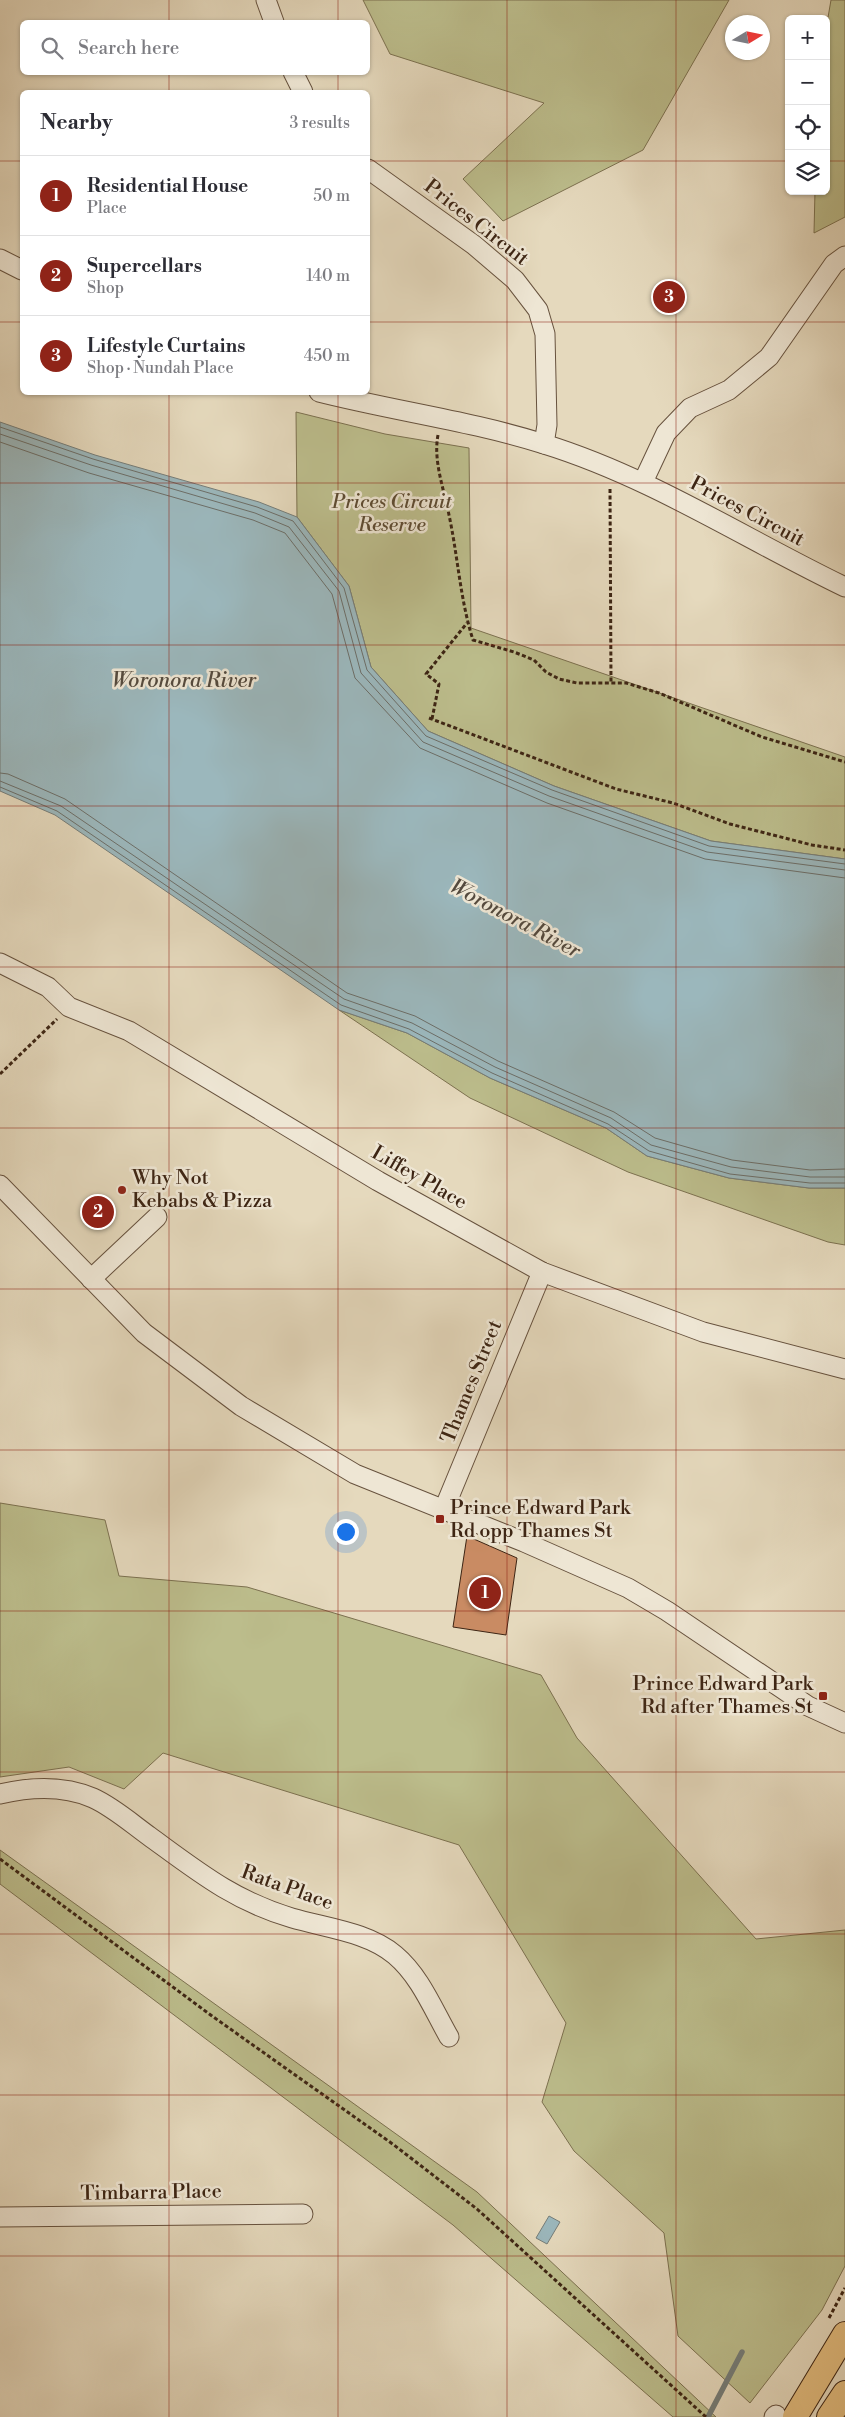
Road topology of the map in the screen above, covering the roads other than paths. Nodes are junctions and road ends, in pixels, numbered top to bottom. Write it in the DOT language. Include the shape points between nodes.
graph roads {
  1 [pos="266,0"];
  2 [pos="273,20"];
  3 [pos="294,75"];
  4 [pos="302,90"];
  5 [pos="370,170"];
  6 [pos="845,256"];
  7 [pos="0,259"];
  8 [pos="20,269"];
  9 [pos="332,395"];
  10 [pos="544,444"];
  11 [pos="643,482"];
  12 [pos="845,587"];
  13 [pos="0,963"];
  14 [pos="0,1185"];
  15 [pos="156,1217"];
  16 [pos="542,1272"];
  17 [pos="91,1279"];
  18 [pos="845,1369"];
  19 [pos="444,1509"];
  20 [pos="845,1722"];
  21 [pos="0,1794"];
  22 [pos="449,2037"];
  23 [pos="303,2214"];
  24 [pos="0,2217"];
  25 [pos="845,2334"];
  26 [pos="845,2393"];
  27 [pos="782,2416"];
  28 [pos="829,2417"];
  1 -- 2 [label="street"];
  3 -- 4 [label="street"];
  5 -- 10 [label="street, Prices Circuit" via="474,246 515,280 531,299 543,322 545,334 547,425"];
  6 -- 11 [label="street" via="834,264 769,356 729,390 690,408 666,433"];
  7 -- 8 [label="street"];
  9 -- 10 [label="street, Prices Circuit"];
  10 -- 11 [label="street, Prices Circuit"];
  11 -- 12 [label="street, Prices Circuit"];
  13 -- 16 [label="street, Liffey Place" via="48,987 69,1007 129,1031 378,1181"];
  14 -- 17 [label="street"];
  15 -- 17 [label="street"];
  16 -- 18 [label="street, Liffey Place" via="703,1332"];
  16 -- 19 [label="street, Thames Street"];
  17 -- 19 [label="street" via="144,1334 242,1406 356,1474"];
  19 -- 20 [label="street" via="628,1588 808,1706"];
  21 -- 22 [label="street, Rata Place" via="23,1788 59,1788 92,1798 216,1885 291,1918 364,1938 394,1954 414,1974"];
  23 -- 24 [label="street, Timbarra Place"];
  25 -- 27 [label="main road"];
  26 -- 28 [label="main road"];
}
